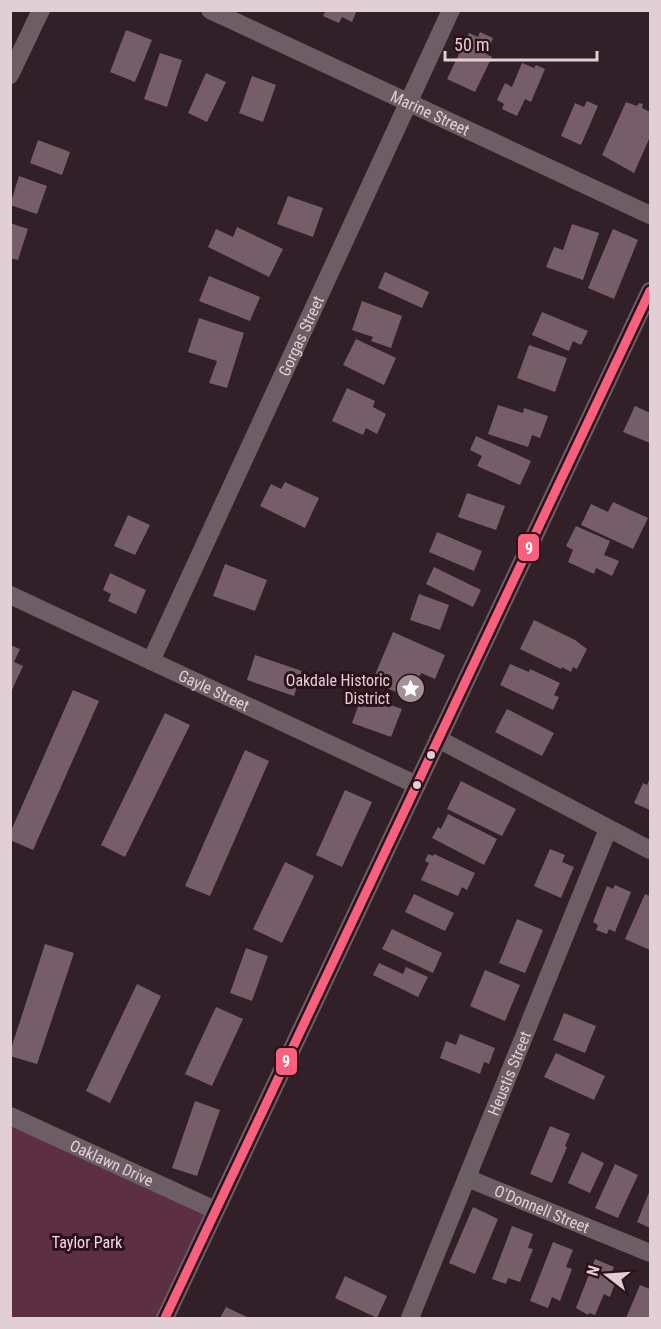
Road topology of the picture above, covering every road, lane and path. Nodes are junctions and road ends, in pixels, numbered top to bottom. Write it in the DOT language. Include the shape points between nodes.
graph roads {
  1 [pos="41,10"];
  2 [pos="210,10"];
  3 [pos="451,10"];
  4 [pos="10,75"];
  5 [pos="408,103"];
  6 [pos="651,215"];
  7 [pos="651,291"];
  8 [pos="10,595"];
  9 [pos="152,661"];
  10 [pos="438,739"];
  11 [pos="417,784"];
  12 [pos="608,829"];
  13 [pos="651,850"];
  14 [pos="10,1116"];
  15 [pos="467,1178"];
  16 [pos="215,1210"];
  17 [pos="651,1253"];
  18 [pos="165,1318"];
  19 [pos="410,1318"];
  1 -- 4 [label="street"];
  2 -- 5 [label="street, Marine Street"];
  3 -- 5 [label="street, Gorgas Street"];
  5 -- 6 [label="street, Marine Street"];
  5 -- 9 [label="street, Gorgas Street"];
  7 -- 10 [label="street"];
  8 -- 9 [label="street, Gayle Street"];
  9 -- 11 [label="street, Gayle Street"];
  10 -- 11 [label="street"];
  10 -- 12 [label="street"];
  11 -- 16 [label="street"];
  12 -- 13 [label="street"];
  12 -- 15 [label="street, Heustis Street"];
  14 -- 16 [label="street, Oaklawn Drive"];
  15 -- 17 [label="street, O'Donnell Street"];
  15 -- 19 [label="street, Heustis Street"];
  16 -- 18 [label="street"];
}
